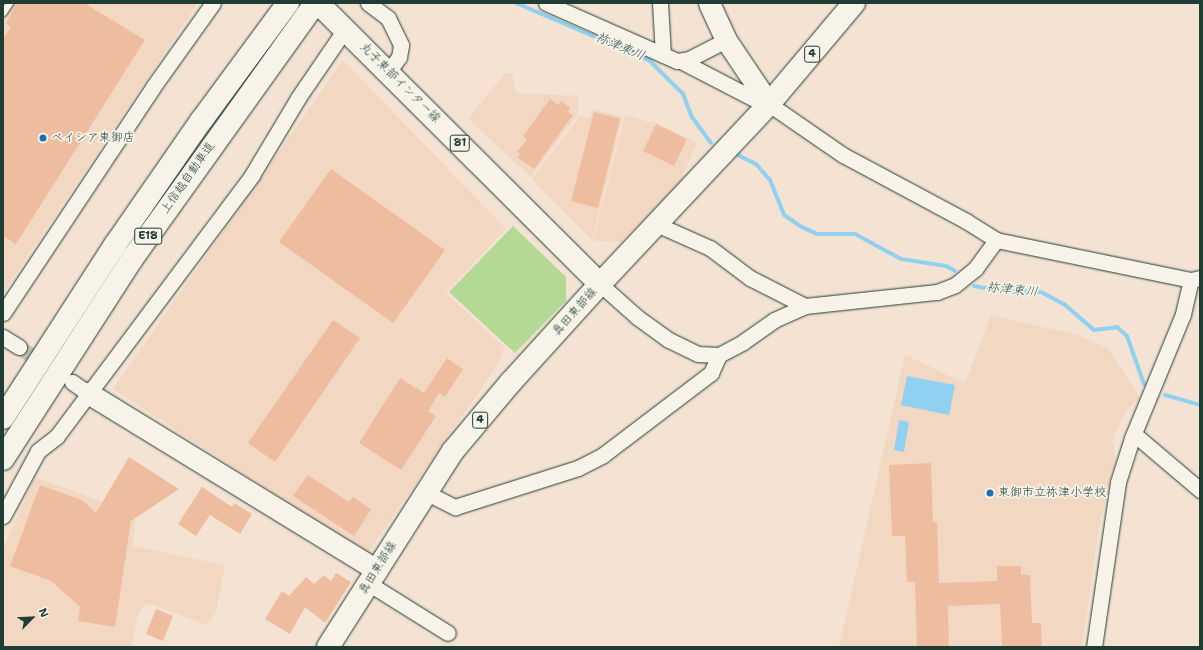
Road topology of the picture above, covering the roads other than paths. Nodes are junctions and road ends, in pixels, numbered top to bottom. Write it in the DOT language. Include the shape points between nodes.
graph roads {
  1 [pos="9,3"];
  2 [pos="213,3"];
  3 [pos="318,3"];
  4 [pos="368,3"];
  5 [pos="546,3"];
  6 [pos="660,3"];
  7 [pos="709,3"];
  8 [pos="854,3"];
  9 [pos="298,7"];
  10 [pos="3,12"];
  11 [pos="345,29"];
  12 [pos="726,40"];
  13 [pos="663,55"];
  14 [pos="683,62"];
  15 [pos="389,71"];
  16 [pos="761,102"];
  17 [pos="656,224"];
  18 [pos="996,240"];
  19 [pos="1195,279"];
  20 [pos="600,284"];
  21 [pos="805,306"];
  22 [pos="3,313"];
  23 [pos="3,337"];
  24 [pos="19,347"];
  25 [pos="719,355"];
  26 [pos="80,387"];
  27 [pos="3,418"];
  28 [pos="1134,434"];
  29 [pos="3,459"];
  30 [pos="1200,490"];
  31 [pos="425,492"];
  32 [pos="3,516"];
  33 [pos="373,576"];
  34 [pos="448,633"];
  35 [pos="328,647"];
  36 [pos="1094,647"];
  1 -- 10 [label="lane"];
  2 -- 22 [label="street" via="153,87"];
  3 -- 11 [label="main road, 丸子東部インター線 / 81"];
  4 -- 15 [label="street" via="388,18 401,45 400,57"];
  5 -- 13 [label="street"];
  6 -- 13 [label="street"];
  7 -- 12 [label="street"];
  8 -- 16 [label="main road, 真田東部線 / 4"];
  9 -- 27 [label="main road, 上信越自動車道 / E18" via="201,121 115,245"];
  9 -- 29 [label="main road, 上信越自動車道 / E18"];
  11 -- 15 [label="main road, 丸子東部インター線 / 81"];
  11 -- 26 [label="street" via="298,98 252,175"];
  12 -- 14 [label="street"];
  12 -- 16 [label="street"];
  13 -- 14 [label="street"];
  14 -- 16 [label="street"];
  15 -- 20 [label="main road, 丸子東部インター線 / 81"];
  16 -- 17 [label="main road, 真田東部線 / 4"];
  16 -- 18 [label="street" via="843,155 966,221"];
  17 -- 20 [label="main road, 真田東部線 / 4"];
  17 -- 21 [label="street" via="710,248 750,278"];
  18 -- 19 [label="street"];
  18 -- 21 [label="street" via="975,268 955,286 937,292"];
  19 -- 28 [label="street"];
  20 -- 25 [label="street" via="637,317 669,340 698,354"];
  20 -- 31 [label="main road, 真田東部線 / 4" via="511,382 453,451"];
  21 -- 25 [label="street" via="774,320"];
  23 -- 24 [label="street"];
  25 -- 31 [label="street" via="711,373 608,452 578,468 455,507"];
  26 -- 32 [label="street" via="57,436 38,451"];
  26 -- 33 [label="street"];
  28 -- 30 [label="street"];
  28 -- 36 [label="street" via="1118,482"];
  31 -- 33 [label="main road, 真田東部線 / 4"];
  33 -- 34 [label="street"];
  33 -- 35 [label="main road, 真田東部線 / 4"];
}
